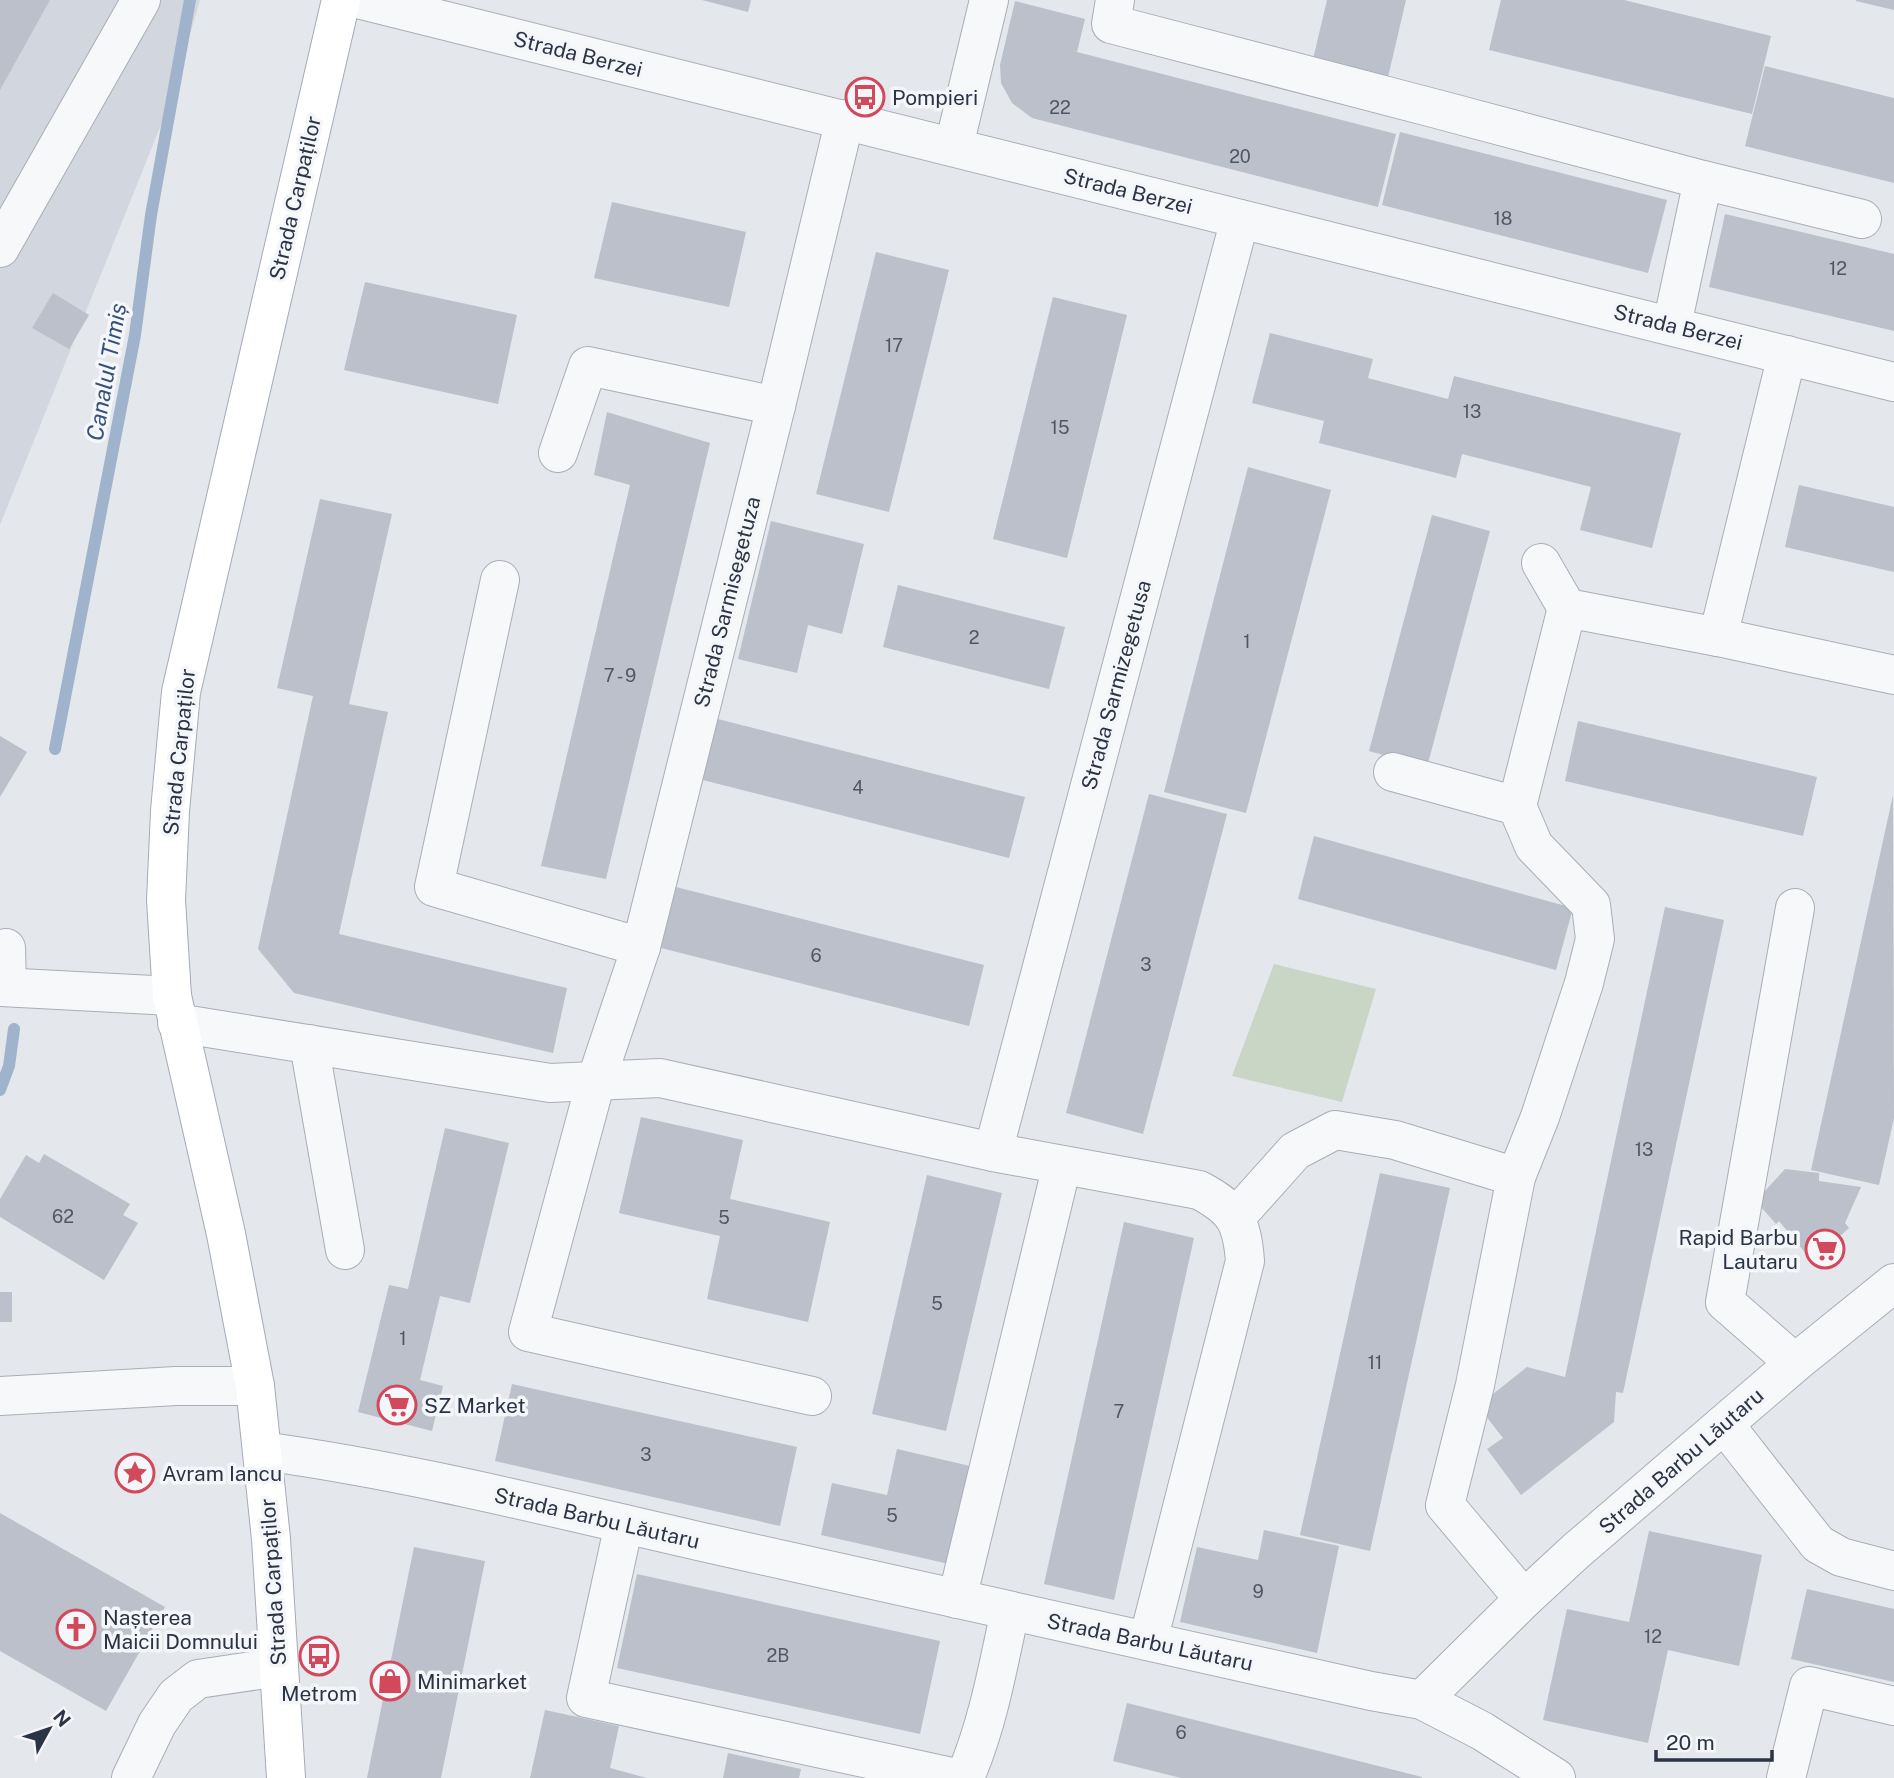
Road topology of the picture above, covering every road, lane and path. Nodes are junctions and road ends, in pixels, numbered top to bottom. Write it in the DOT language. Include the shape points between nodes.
graph roads {
  1 [pos="141,0"];
  2 [pos="341,0"];
  3 [pos="362,0"];
  4 [pos="989,0"];
  5 [pos="1115,0"];
  6 [pos="845,119"];
  7 [pos="954,146"];
  8 [pos="1703,180"];
  9 [pos="12,200"];
  10 [pos="1240,219"];
  11 [pos="1862,219"];
  12 [pos="0,248"];
  13 [pos="1672,325"];
  14 [pos="1787,355"];
  15 [pos="1894,382"];
  16 [pos="776,406"];
  17 [pos="558,453"];
  18 [pos="1541,563"];
  19 [pos="500,580"];
  20 [pos="1567,608"];
  21 [pos="1718,637"];
  22 [pos="1894,675"];
  23 [pos="1393,772"];
  24 [pos="1517,806"];
  25 [pos="1795,908"];
  26 [pos="641,947"];
  27 [pos="6,948"];
  28 [pos="4,987"];
  29 [pos="174,1009"];
  30 [pos="309,1045"];
  31 [pos="596,1081"];
  32 [pos="993,1152"];
  33 [pos="1062,1165"];
  34 [pos="1516,1177"];
  35 [pos="1235,1218"];
  36 [pos="345,1250"];
  37 [pos="1894,1283"];
  38 [pos="1795,1363"];
  39 [pos="256,1386"];
  40 [pos="0,1396"];
  41 [pos="812,1396"];
  42 [pos="1724,1424"];
  43 [pos="262,1451"];
  44 [pos="624,1524"];
  45 [pos="1894,1571"];
  46 [pos="957,1599"];
  47 [pos="1524,1599"];
  48 [pos="1010,1611"];
  49 [pos="1147,1641"];
  50 [pos="279,1667"];
  51 [pos="1422,1700"];
  52 [pos="1894,1706"];
  53 [pos="881,1770"];
  54 [pos="131,1778"];
  55 [pos="286,1778"];
  56 [pos="1556,1778"];
  57 [pos="1786,1778"];
  1 -- 9 [label="street"];
  2 -- 29 [label="main road, Strada Carpaților" via="181,692 166,900"];
  3 -- 6 [label="street, Strada Berzei"];
  4 -- 7 [label="street"];
  5 -- 8 [label="street" via="1111,24"];
  6 -- 7 [label="street, Strada Berzei"];
  6 -- 16 [label="street, Strada Sarmisegetuza"];
  7 -- 10 [label="street, Strada Berzei"];
  8 -- 11 [label="street"];
  8 -- 13 [label="street"];
  9 -- 12 [label="street"];
  10 -- 13 [label="street, Strada Berzei"];
  10 -- 32 [label="street, Strada Sarmizegetusa"];
  13 -- 14 [label="street, Strada Berzei"];
  14 -- 15 [label="street, Strada Berzei"];
  14 -- 21 [label="street"];
  16 -- 17 [label="street" via="588,366"];
  16 -- 26 [label="street, Strada Sarmisegetuza"];
  18 -- 20 [label="street"];
  19 -- 26 [label="street" via="434,887"];
  20 -- 21 [label="street"];
  20 -- 24 [label="street"];
  21 -- 22 [label="street"];
  23 -- 24 [label="street"];
  24 -- 34 [label="street" via="1534,846 1591,905 1595,939 1540,1118"];
  25 -- 38 [label="street" via="1725,1301"];
  26 -- 31 [label="street, Strada Sarmisegetuza"];
  27 -- 28 [label="street"];
  28 -- 29 [label="street" via="66,978"];
  29 -- 30 [label="street"];
  29 -- 39 [label="main road, Strada Carpaților"];
  30 -- 31 [label="street" via="550,1083"];
  30 -- 36 [label="street"];
  31 -- 32 [label="street" via="660,1078"];
  31 -- 41 [label="street, Strada Sarmisegetuza" via="528,1332"];
  32 -- 33 [label="street"];
  33 -- 35 [label="street" via="1199,1190 1219,1200"];
  33 -- 46 [label="street"];
  34 -- 35 [label="street" via="1395,1140 1335,1130 1295,1151"];
  34 -- 47 [label="street" via="1475,1385 1445,1505"];
  35 -- 49 [label="street" via="1245,1261"];
  37 -- 38 [label="street, Strada Barbu Lăutaru"];
  38 -- 42 [label="street, Strada Barbu Lăutaru"];
  39 -- 40 [label="street"];
  39 -- 43 [label="main road, Strada Carpaților"];
  42 -- 45 [label="street" via="1818,1544 1841,1557"];
  42 -- 47 [label="street, Strada Barbu Lăutaru"];
  43 -- 44 [label="street, Strada Barbu Lăutaru" via="331,1461"];
  43 -- 50 [label="main road, Strada Carpaților"];
  44 -- 46 [label="street, Strada Barbu Lăutaru"];
  44 -- 53 [label="street" via="586,1698"];
  46 -- 48 [label="street, Strada Barbu Lăutaru"];
  47 -- 51 [label="street, Strada Barbu Lăutaru"];
  48 -- 49 [label="street, Strada Barbu Lăutaru"];
  48 -- 53 [label="street" via="989,1710 966,1775"];
  49 -- 51 [label="street, Strada Barbu Lăutaru"];
  50 -- 54 [label="street" via="198,1679 176,1696"];
  50 -- 55 [label="main road, Strada Carpaților"];
  51 -- 56 [label="street"];
  52 -- 57 [label="street" via="1809,1686"];
}
